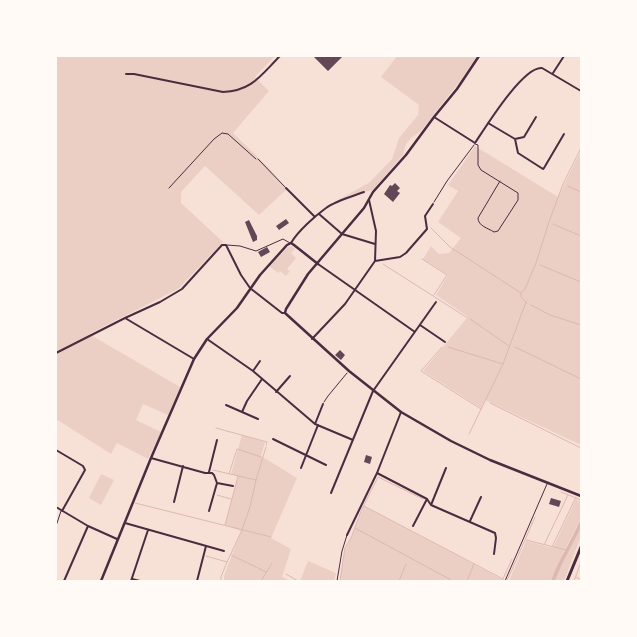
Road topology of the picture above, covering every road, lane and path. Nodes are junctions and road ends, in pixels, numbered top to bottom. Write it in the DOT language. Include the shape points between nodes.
graph roads {
  1 [pos="280,56"];
  2 [pos="478,56"];
  3 [pos="564,56"];
  4 [pos="126,74"];
  5 [pos="552,74"];
  6 [pos="581,91"];
  7 [pos="434,117"];
  8 [pos="536,117"];
  9 [pos="488,123"];
  10 [pos="564,134"];
  11 [pos="515,139"];
  12 [pos="475,143"];
  13 [pos="258,159"];
  14 [pos="500,181"];
  15 [pos="169,188"];
  16 [pos="286,188"];
  17 [pos="364,192"];
  18 [pos="369,200"];
  19 [pos="433,204"];
  20 [pos="320,214"];
  21 [pos="315,217"];
  22 [pos="342,234"];
  23 [pos="291,244"];
  24 [pos="376,244"];
  25 [pos="226,245"];
  26 [pos="375,261"];
  27 [pos="318,264"];
  28 [pos="250,288"];
  29 [pos="355,291"];
  30 [pos="436,302"];
  31 [pos="284,313"];
  32 [pos="125,318"];
  33 [pos="420,325"];
  34 [pos="415,332"];
  35 [pos="207,339"];
  36 [pos="312,339"];
  37 [pos="445,342"];
  38 [pos="56,353"];
  39 [pos="194,359"];
  40 [pos="260,361"];
  41 [pos="253,372"];
  42 [pos="349,372"];
  43 [pos="290,376"];
  44 [pos="262,379"];
  45 [pos="373,391"];
  46 [pos="276,392"];
  47 [pos="323,404"];
  48 [pos="226,405"];
  49 [pos="242,412"];
  50 [pos="401,412"];
  51 [pos="258,419"];
  52 [pos="316,425"];
  53 [pos="273,439"];
  54 [pos="217,440"];
  55 [pos="353,440"];
  56 [pos="56,450"];
  57 [pos="307,456"];
  58 [pos="151,458"];
  59 [pos="326,465"];
  60 [pos="183,466"];
  61 [pos="301,468"];
  62 [pos="446,468"];
  63 [pos="208,472"];
  64 [pos="376,473"];
  65 [pos="217,483"];
  66 [pos="547,484"];
  67 [pos="233,486"];
  68 [pos="331,493"];
  69 [pos="581,496"];
  70 [pos="481,498"];
  71 [pos="427,499"];
  72 [pos="174,502"];
  73 [pos="432,505"];
  74 [pos="56,507"];
  75 [pos="62,511"];
  76 [pos="209,511"];
  77 [pos="470,521"];
  78 [pos="123,523"];
  79 [pos="56,526"];
  80 [pos="88,526"];
  81 [pos="413,526"];
  82 [pos="148,530"];
  83 [pos="347,535"];
  84 [pos="117,539"];
  85 [pos="206,546"];
  86 [pos="581,547"];
  87 [pos="224,551"];
  88 [pos="494,554"];
  89 [pos="131,580"];
  90 [pos="64,581"];
  91 [pos="101,581"];
  92 [pos="140,581"];
  93 [pos="197,581"];
  94 [pos="337,581"];
  95 [pos="505,581"];
  96 [pos="567,581"];
  1 -- 4 [label="street" via="253,83 233,92"];
  2 -- 7 [label="street" via="457,89"];
  3 -- 5 [label="street"];
  5 -- 6 [label="street"];
  5 -- 9 [label="street" via="542,68 535,69 510,91"];
  7 -- 12 [label="street"];
  7 -- 18 [label="street"];
  8 -- 11 [label="street" via="524,137"];
  9 -- 11 [label="street"];
  9 -- 12 [label="street"];
  10 -- 11 [label="street" via="542,169 518,153"];
  12 -- 14 [label="lane" via="478,145 478,165 481,170"];
  12 -- 19 [label="path"];
  13 -- 15 [label="path" via="228,134 222,133"];
  13 -- 16 [label="lane"];
  14 -- 14 [label="lane" via="518,193 518,200 498,231 494,232 480,224 478,218"];
  16 -- 21 [label="street"];
  17 -- 20 [label="street" via="327,207"];
  18 -- 22 [label="street"];
  18 -- 24 [label="street" via="376,230"];
  19 -- 26 [label="street" via="426,216 427,229 406,253 400,257"];
  20 -- 21 [label="street"];
  20 -- 22 [label="street"];
  21 -- 23 [label="street"];
  22 -- 24 [label="street"];
  22 -- 27 [label="street"];
  23 -- 25 [label="lane" via="283,239 256,251"];
  23 -- 27 [label="street"];
  23 -- 28 [label="street" via="278,254"];
  24 -- 26 [label="street"];
  25 -- 28 [label="street"];
  25 -- 32 [label="street" via="217,249 182,289"];
  26 -- 29 [label="street"];
  27 -- 29 [label="street"];
  27 -- 31 [label="street" via="302,283"];
  28 -- 31 [label="street"];
  28 -- 35 [label="street" via="237,308"];
  29 -- 34 [label="street"];
  29 -- 36 [label="street"];
  30 -- 33 [label="street"];
  31 -- 36 [label="street"];
  32 -- 38 [label="street"];
  32 -- 39 [label="street"];
  33 -- 34 [label="street"];
  33 -- 37 [label="street"];
  34 -- 45 [label="street"];
  35 -- 39 [label="street"];
  35 -- 41 [label="street"];
  36 -- 42 [label="street"];
  39 -- 58 [label="street"];
  40 -- 41 [label="street"];
  41 -- 44 [label="street"];
  42 -- 45 [label="street"];
  42 -- 47 [label="path"];
  43 -- 46 [label="street"];
  44 -- 46 [label="street"];
  44 -- 49 [label="street"];
  45 -- 50 [label="street"];
  45 -- 55 [label="street"];
  46 -- 52 [label="street"];
  47 -- 52 [label="street"];
  48 -- 49 [label="street"];
  49 -- 51 [label="street"];
  50 -- 64 [label="street"];
  50 -- 66 [label="street" via="451,441"];
  52 -- 55 [label="street"];
  52 -- 57 [label="street"];
  53 -- 57 [label="street"];
  54 -- 63 [label="street"];
  55 -- 68 [label="street"];
  56 -- 75 [label="street" via="83,466 85,470"];
  57 -- 59 [label="street"];
  57 -- 61 [label="street"];
  58 -- 60 [label="street"];
  58 -- 78 [label="street"];
  60 -- 63 [label="street"];
  60 -- 72 [label="street"];
  62 -- 73 [label="street"];
  63 -- 65 [label="street" via="214,475"];
  64 -- 71 [label="street"];
  64 -- 83 [label="street"];
  65 -- 67 [label="street"];
  65 -- 76 [label="street"];
  66 -- 69 [label="street"];
  66 -- 95 [label="lane"];
  70 -- 77 [label="street"];
  71 -- 73 [label="street"];
  71 -- 81 [label="street"];
  73 -- 77 [label="street"];
  74 -- 75 [label="street"];
  75 -- 79 [label="lane"];
  75 -- 80 [label="street"];
  77 -- 88 [label="street" via="495,533"];
  78 -- 82 [label="street"];
  78 -- 84 [label="street"];
  80 -- 84 [label="street"];
  80 -- 90 [label="street"];
  82 -- 85 [label="street"];
  82 -- 89 [label="street"];
  83 -- 94 [label="lane"];
  84 -- 91 [label="street"];
  85 -- 87 [label="street"];
  85 -- 93 [label="street"];
  86 -- 96 [label="main road"];
  89 -- 92 [label="street"];
}
